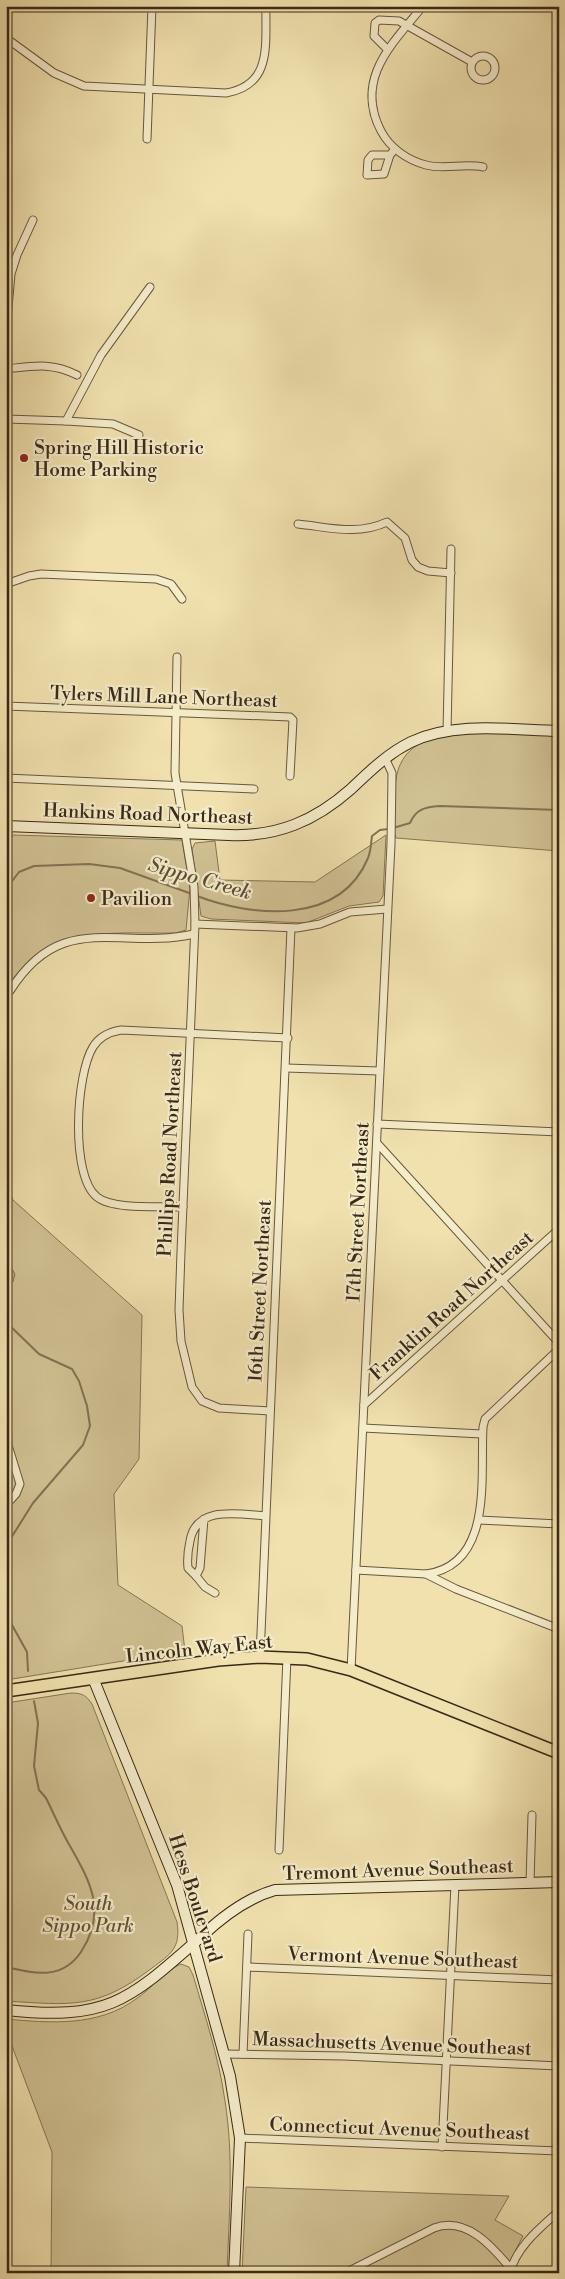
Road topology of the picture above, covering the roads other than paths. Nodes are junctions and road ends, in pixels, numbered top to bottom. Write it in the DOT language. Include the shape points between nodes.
graph roads {
  1 [pos="152,6"];
  2 [pos="266,6"];
  3 [pos="422,6"];
  4 [pos="407,26"];
  5 [pos="6,38"];
  6 [pos="387,49"];
  7 [pos="472,62"];
  8 [pos="149,91"];
  9 [pos="147,139"];
  10 [pos="395,149"];
  11 [pos="390,155"];
  12 [pos="483,167"];
  13 [pos="33,220"];
  14 [pos="150,287"];
  15 [pos="6,330"];
  16 [pos="6,369"];
  17 [pos="77,376"];
  18 [pos="6,419"];
  19 [pos="66,421"];
  20 [pos="139,435"];
  21 [pos="298,524"];
  22 [pos="451,549"];
  23 [pos="451,573"];
  24 [pos="6,584"];
  25 [pos="182,599"];
  26 [pos="177,657"];
  27 [pos="6,706"];
  28 [pos="176,713"];
  29 [pos="559,731"];
  30 [pos="447,732"];
  31 [pos="385,758"];
  32 [pos="290,776"];
  33 [pos="6,778"];
  34 [pos="177,786"];
  35 [pos="254,789"];
  36 [pos="8,826"];
  37 [pos="186,834"];
  38 [pos="6,837"];
  39 [pos="387,909"];
  40 [pos="195,924"];
  41 [pos="291,928"];
  42 [pos="194,934"];
  43 [pos="10,991"];
  44 [pos="190,1033"];
  45 [pos="288,1038"];
  46 [pos="286,1068"];
  47 [pos="379,1071"];
  48 [pos="378,1124"];
  49 [pos="559,1132"];
  50 [pos="377,1143"];
  51 [pos="183,1208"];
  52 [pos="559,1229"];
  53 [pos="502,1281"];
  54 [pos="559,1343"];
  55 [pos="559,1349"];
  56 [pos="6,1399"];
  57 [pos="364,1405"];
  58 [pos="270,1411"];
  59 [pos="363,1428"];
  60 [pos="482,1434"];
  61 [pos="6,1505"];
  62 [pos="266,1516"];
  63 [pos="204,1519"];
  64 [pos="479,1520"];
  65 [pos="559,1524"];
  66 [pos="356,1570"];
  67 [pos="426,1574"];
  68 [pos="196,1576"];
  69 [pos="216,1593"];
  70 [pos="559,1629"];
  71 [pos="260,1656"];
  72 [pos="287,1657"];
  73 [pos="351,1670"];
  74 [pos="93,1678"];
  75 [pos="6,1691"];
  76 [pos="559,1753"];
  77 [pos="532,1816"];
  78 [pos="279,1850"];
  79 [pos="559,1882"];
  80 [pos="530,1883"];
  81 [pos="455,1885"];
  82 [pos="248,1934"];
  83 [pos="194,1943"];
  84 [pos="247,1967"];
  85 [pos="451,1975"];
  86 [pos="559,1980"];
  87 [pos="6,2010"];
  88 [pos="224,2054"];
  89 [pos="243,2054"];
  90 [pos="448,2061"];
  91 [pos="559,2066"];
  92 [pos="240,2138"];
  93 [pos="442,2147"];
  94 [pos="559,2151"];
  95 [pos="559,2211"];
  96 [pos="511,2271"];
  97 [pos="234,2273"];
  98 [pos="345,2273"];
  1 -- 8 [label="street"];
  2 -- 8 [label="street" via="263,64 248,86 226,93"];
  3 -- 4 [label="street"];
  4 -- 6 [label="street"];
  4 -- 6 [label="street" via="396,20 376,22 375,39"];
  4 -- 7 [label="street"];
  5 -- 8 [label="street" via="54,73 75,83 93,88"];
  6 -- 10 [label="street" via="375,73 372,105 379,126"];
  8 -- 9 [label="street"];
  10 -- 11 [label="street"];
  10 -- 12 [label="street" via="431,166"];
  13 -- 15 [label="street" via="11,274"];
  14 -- 19 [label="street" via="101,355"];
  16 -- 17 [label="street" via="46,365"];
  18 -- 19 [label="street"];
  19 -- 20 [label="street" via="113,424"];
  21 -- 23 [label="street" via="352,530 374,528 386,522 405,538 418,567"];
  22 -- 23 [label="street"];
  23 -- 30 [label="street"];
  24 -- 25 [label="street" via="41,574 156,579 171,584"];
  26 -- 28 [label="street, Phillips Road Northeast"];
  27 -- 28 [label="street, Tylers Mill Lane Northeast"];
  28 -- 32 [label="street, Tylers Mill Lane Northeast" via="291,718"];
  28 -- 34 [label="street, Phillips Road Northeast"];
  29 -- 30 [label="street, Hankins Road Northeast"];
  30 -- 31 [label="street, Hankins Road Northeast" via="412,742"];
  31 -- 37 [label="street, Hankins Road Northeast" via="330,806 296,825 256,835"];
  31 -- 39 [label="street, 17th Street Northeast" via="392,773"];
  33 -- 34 [label="street"];
  34 -- 35 [label="street"];
  34 -- 37 [label="street, Phillips Road Northeast"];
  36 -- 37 [label="street, Hankins Road Northeast"];
  36 -- 38 [label="street"];
  37 -- 40 [label="street, Phillips Road Northeast" via="194,887"];
  39 -- 41 [label="street" via="350,912 312,926"];
  39 -- 47 [label="street, 17th Street Northeast"];
  40 -- 41 [label="street"];
  40 -- 42 [label="street, Phillips Road Northeast"];
  41 -- 45 [label="street, 16th Street Northeast"];
  42 -- 43 [label="street" via="165,938 79,938 38,958"];
  42 -- 44 [label="street, Phillips Road Northeast"];
  44 -- 45 [label="street"];
  44 -- 51 [label="street, Phillips Road Northeast"];
  44 -- 51 [label="street" via="121,1030 99,1040 88,1059 79,1114 84,1178 96,1196 122,1204"];
  45 -- 46 [label="street, 16th Street Northeast"];
  46 -- 47 [label="street"];
  46 -- 58 [label="street, 16th Street Northeast"];
  47 -- 48 [label="street, 17th Street Northeast"];
  48 -- 49 [label="street"];
  48 -- 50 [label="street, 17th Street Northeast"];
  50 -- 53 [label="street"];
  50 -- 57 [label="street, 17th Street Northeast"];
  51 -- 58 [label="street, Phillips Road Northeast" via="179,1310 181,1341 192,1387 199,1398 214,1408"];
  52 -- 53 [label="street, Franklin Road Northeast"];
  53 -- 54 [label="street"];
  53 -- 57 [label="street, Franklin Road Northeast"];
  55 -- 60 [label="street" via="486,1420"];
  56 -- 61 [label="street" via="9,1455 20,1484"];
  57 -- 59 [label="street, 17th Street Northeast"];
  58 -- 62 [label="street, 16th Street Northeast"];
  59 -- 60 [label="street"];
  59 -- 66 [label="street, 17th Street Northeast"];
  60 -- 64 [label="street"];
  62 -- 63 [label="street" via="216,1514"];
  62 -- 71 [label="street, 16th Street Northeast"];
  63 -- 68 [label="street" via="200,1568"];
  63 -- 68 [label="street" via="194,1528 189,1545 188,1568"];
  64 -- 65 [label="street"];
  64 -- 67 [label="street" via="473,1542 461,1557 439,1572"];
  66 -- 67 [label="street"];
  66 -- 73 [label="street, 17th Street Northeast"];
  67 -- 70 [label="street"];
  68 -- 69 [label="street" via="205,1588"];
  71 -- 72 [label="main road, Lincoln Way East"];
  71 -- 74 [label="main road, Lincoln Way East"];
  72 -- 73 [label="main road, Lincoln Way East"];
  72 -- 78 [label="street"];
  73 -- 76 [label="main road, Lincoln Way East"];
  74 -- 75 [label="main road, Lincoln Way East"];
  74 -- 83 [label="street, Hess Boulevard" via="169,1862"];
  77 -- 80 [label="street"];
  79 -- 80 [label="street, Tremont Avenue Southeast"];
  80 -- 81 [label="street, Tremont Avenue Southeast"];
  81 -- 83 [label="street, Tremont Avenue Southeast" via="275,1890 237,1908"];
  81 -- 85 [label="street"];
  82 -- 84 [label="street"];
  83 -- 87 [label="street, Tremont Avenue Southeast" via="133,1994 102,2008 60,2013"];
  83 -- 88 [label="street, Hess Boulevard"];
  84 -- 85 [label="street, Vermont Avenue Southeast"];
  84 -- 89 [label="street"];
  85 -- 86 [label="street, Vermont Avenue Southeast"];
  85 -- 90 [label="street"];
  88 -- 89 [label="street, Massachusetts Avenue Southeast"];
  88 -- 92 [label="street, Hess Boulevard"];
  89 -- 90 [label="street, Massachusetts Avenue Southeast"];
  90 -- 91 [label="street, Massachusetts Avenue Southeast"];
  90 -- 93 [label="street"];
  92 -- 93 [label="street, Connecticut Avenue Southeast"];
  92 -- 97 [label="street, Hess Boulevard"];
  93 -- 94 [label="street, Connecticut Avenue Southeast"];
  95 -- 96 [label="street" via="526,2244"];
  96 -- 98 [label="street" via="498,2254 472,2232 460,2225 447,2224"];
}
